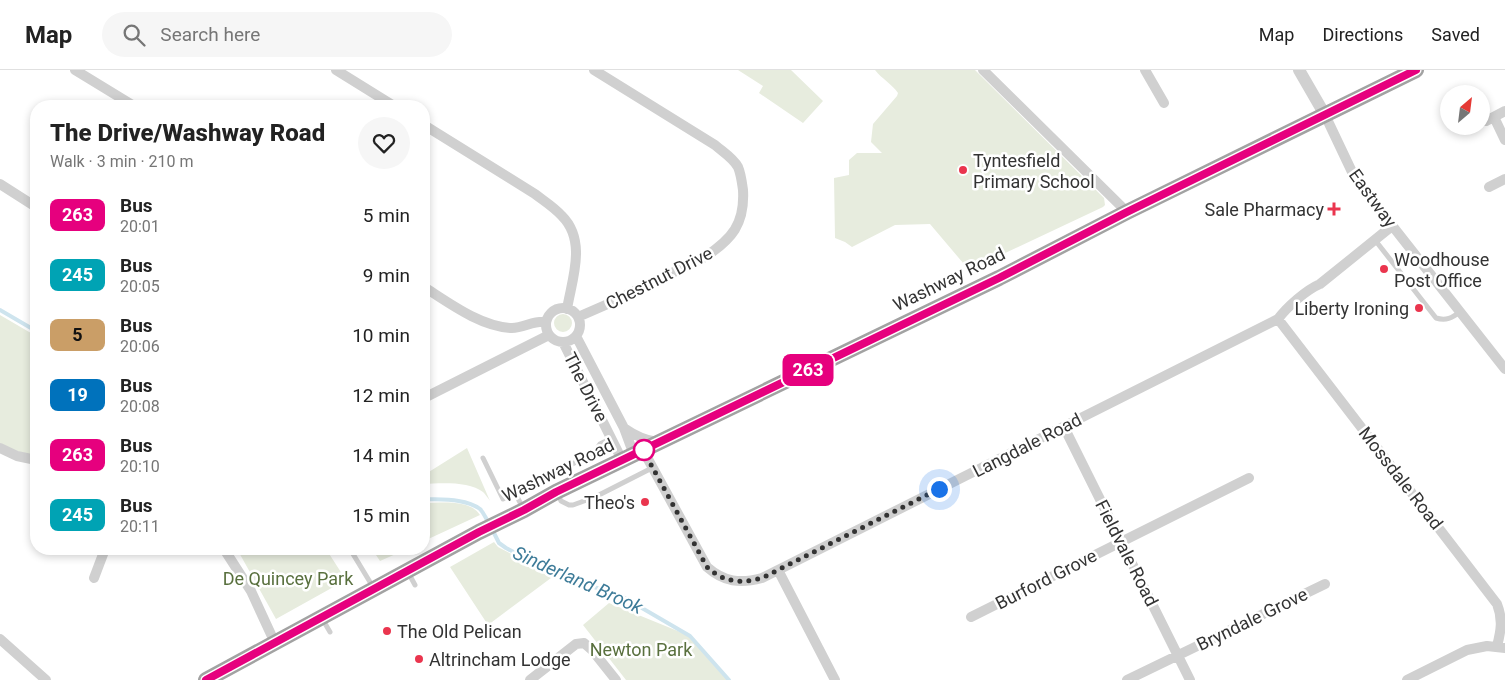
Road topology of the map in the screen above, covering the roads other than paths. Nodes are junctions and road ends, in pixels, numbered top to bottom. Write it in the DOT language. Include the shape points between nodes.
graph roads {
  1 [pos="76,70"];
  2 [pos="336,70"];
  3 [pos="594,70"];
  4 [pos="983,70"];
  5 [pos="1144,70"];
  6 [pos="1299,70"];
  7 [pos="1416,70"];
  8 [pos="124,100"];
  9 [pos="384,100"];
  10 [pos="1164,103"];
  11 [pos="1505,111"];
  12 [pos="1325,115"];
  13 [pos="430,129"];
  14 [pos="1505,140"];
  15 [pos="1505,179"];
  16 [pos="0,184"];
  17 [pos="1489,187"];
  18 [pos="30,203"];
  19 [pos="1127,212"];
  20 [pos="1392,226"];
  21 [pos="1375,240"];
  22 [pos="430,291"];
  23 [pos="567,309"];
  24 [pos="1460,312"];
  25 [pos="578,317"];
  26 [pos="1278,319"];
  27 [pos="546,322"];
  28 [pos="549,334"];
  29 [pos="576,336"];
  30 [pos="562,342"];
  31 [pos="1505,369"];
  32 [pos="430,395"];
  33 [pos="1064,427"];
  34 [pos="624,428"];
  35 [pos="612,438"];
  36 [pos="660,442"];
  37 [pos="0,448"];
  38 [pos="633,455"];
  39 [pos="483,458"];
  40 [pos="30,459"];
  41 [pos="652,468"];
  42 [pos="1249,478"];
  43 [pos="556,492"];
  44 [pos="515,493"];
  45 [pos="524,510"];
  46 [pos="1122,541"];
  47 [pos="103,555"];
  48 [pos="228,555"];
  49 [pos="354,555"];
  50 [pos="778,570"];
  51 [pos="94,578"];
  52 [pos="1325,584"];
  53 [pos="374,589"];
  54 [pos="970,617"];
  55 [pos="0,639"];
  56 [pos="275,643"];
  57 [pos="1501,647"];
  58 [pos="1178,655"];
  59 [pos="212,679"];
  60 [pos="46,680"];
  61 [pos="530,680"];
  62 [pos="616,680"];
  63 [pos="835,680"];
  64 [pos="1127,680"];
  65 [pos="1190,680"];
  66 [pos="1407,680"];
  1 -- 8 [label="street"];
  2 -- 9 [label="street"];
  3 -- 25 [label="street, Chestnut Drive" via="728,155 738,167 744,202 735,230 719,248"];
  4 -- 19 [label="street"];
  5 -- 10 [label="street"];
  6 -- 12 [label="street"];
  7 -- 12 [label="highway, Washway Road"];
  11 -- 14 [label="street" via="1490,119"];
  12 -- 19 [label="highway, Washway Road"];
  12 -- 20 [label="street, Eastway" via="1353,174"];
  13 -- 23 [label="street" via="535,194 564,217 576,252"];
  15 -- 17 [label="street"];
  16 -- 18 [label="street"];
  19 -- 36 [label="highway, Washway Road" via="999,278"];
  20 -- 21 [label="street, Langdale Road"];
  20 -- 24 [label="street, Eastway"];
  21 -- 24 [label="lane" via="1436,318 1451,318"];
  21 -- 26 [label="street, Langdale Road" via="1313,287"];
  22 -- 27 [label="street" via="474,317 497,325 515,328"];
  23 -- 25 [label="street"];
  23 -- 27 [label="street" via="554,311"];
  24 -- 31 [label="street, Eastway"];
  25 -- 29 [label="street" via="580,327"];
  26 -- 33 [label="street, Langdale Road"];
  26 -- 57 [label="street, Mossdale Road" via="1498,604 1502,623"];
  27 -- 28 [label="street"];
  28 -- 30 [label="street"];
  28 -- 32 [label="street"];
  29 -- 30 [label="street"];
  29 -- 34 [label="street, The Drive"];
  30 -- 35 [label="street, The Drive"];
  33 -- 46 [label="street, Fieldvale Road"];
  33 -- 50 [label="street, Langdale Road"];
  34 -- 36 [label="street, The Drive" via="644,439"];
  34 -- 38 [label="street, The Drive"];
  35 -- 38 [label="street, The Drive"];
  35 -- 44 [label="lane" via="600,444 594,453"];
  36 -- 38 [label="highway, Washway Road"];
  37 -- 40 [label="street"];
  38 -- 41 [label="street, Langdale Road"];
  38 -- 43 [label="highway, Washway Road"];
  39 -- 44 [label="lane" via="503,499"];
  41 -- 43 [label="lane" via="574,506 561,501"];
  41 -- 50 [label="street, Langdale Road" via="702,560 714,574 736,582 762,578"];
  42 -- 46 [label="street, Burford Grove"];
  43 -- 45 [label="highway, Washway Road"];
  44 -- 45 [label="lane"];
  45 -- 53 [label="highway, Washway Road" via="479,532 411,578"];
  46 -- 54 [label="street, Burford Grove"];
  46 -- 58 [label="street, Fieldvale Road"];
  47 -- 51 [label="street"];
  48 -- 56 [label="street" via="251,591"];
  49 -- 53 [label="lane"];
  50 -- 63 [label="street"];
  52 -- 58 [label="street, Bryndale Grove"];
  53 -- 56 [label="highway, Washway Road" via="325,625"];
  55 -- 60 [label="street"];
  56 -- 59 [label="highway, Washway Road"];
  57 -- 66 [label="street" via="1467,650"];
  58 -- 64 [label="street, Bryndale Grove"];
  58 -- 65 [label="street, Fieldvale Road"];
  61 -- 62 [label="street" via="576,644 584,643"];
}
